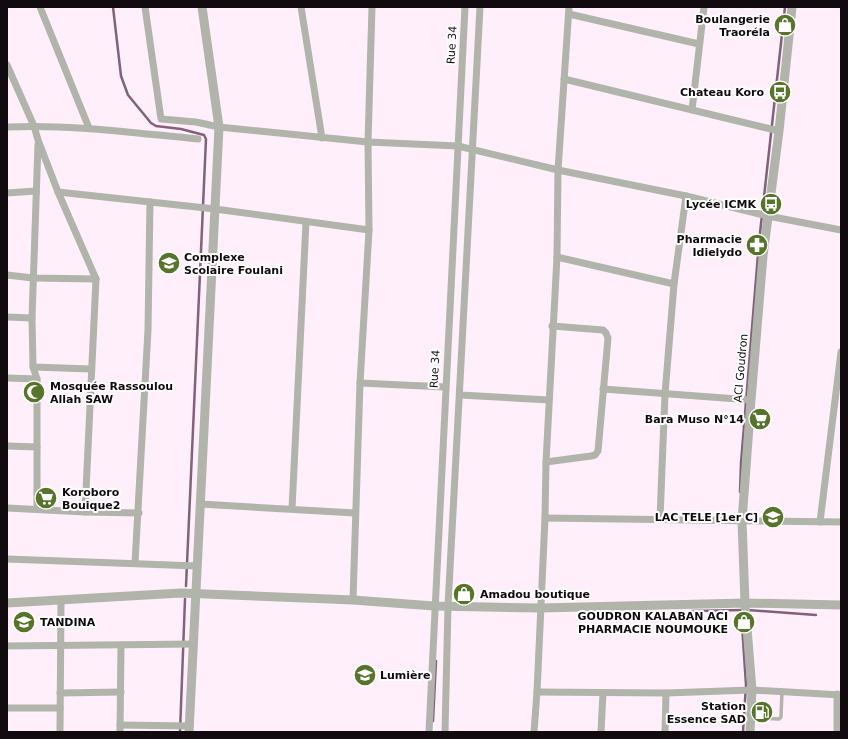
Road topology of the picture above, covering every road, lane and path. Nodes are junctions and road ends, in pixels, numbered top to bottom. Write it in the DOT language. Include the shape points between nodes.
graph roads {
  1 [pos="40,7"];
  2 [pos="145,7"];
  3 [pos="202,7"];
  4 [pos="301,7"];
  5 [pos="372,7"];
  6 [pos="465,7"];
  7 [pos="480,7"];
  8 [pos="704,7"];
  9 [pos="792,7"];
  10 [pos="569,10"];
  11 [pos="699,44"];
  12 [pos="7,65"];
  13 [pos="9,73"];
  14 [pos="564,79"];
  15 [pos="692,110"];
  16 [pos="34,126"];
  17 [pos="219,127"];
  18 [pos="7,128"];
  19 [pos="89,128"];
  20 [pos="779,131"];
  21 [pos="322,138"];
  22 [pos="198,139"];
  23 [pos="38,140"];
  24 [pos="368,142"];
  25 [pos="458,146"];
  26 [pos="473,150"];
  27 [pos="558,170"];
  28 [pos="36,191"];
  29 [pos="58,192"];
  30 [pos="7,193"];
  31 [pos="686,196"];
  32 [pos="150,202"];
  33 [pos="212,208"];
  34 [pos="768,216"];
  35 [pos="306,222"];
  36 [pos="369,230"];
  37 [pos="841,230"];
  38 [pos="557,257"];
  39 [pos="7,275"];
  40 [pos="33,278"];
  41 [pos="96,278"];
  42 [pos="674,284"];
  43 [pos="7,317"];
  44 [pos="32,318"];
  45 [pos="552,326"];
  46 [pos="841,352"];
  47 [pos="33,367"];
  48 [pos="91,369"];
  49 [pos="7,378"];
  50 [pos="37,379"];
  51 [pos="360,383"];
  52 [pos="445,387"];
  53 [pos="603,389"];
  54 [pos="665,394"];
  55 [pos="460,395"];
  56 [pos="549,400"];
  57 [pos="751,400"];
  58 [pos="7,446"];
  59 [pos="37,447"];
  60 [pos="546,462"];
  61 [pos="200,504"];
  62 [pos="7,508"];
  63 [pos="37,509"];
  64 [pos="292,510"];
  65 [pos="84,512"];
  66 [pos="139,513"];
  67 [pos="356,513"];
  68 [pos="545,518"];
  69 [pos="660,519"];
  70 [pos="742,521"];
  71 [pos="820,522"];
  72 [pos="841,522"];
  73 [pos="7,559"];
  74 [pos="135,563"];
  75 [pos="191,565"];
  76 [pos="196,594"];
  77 [pos="353,600"];
  78 [pos="61,601"];
  79 [pos="7,603"];
  80 [pos="745,603"];
  81 [pos="841,605"];
  82 [pos="434,606"];
  83 [pos="448,606"];
  84 [pos="541,608"];
  85 [pos="187,644"];
  86 [pos="120,645"];
  87 [pos="7,646"];
  88 [pos="60,646"];
  89 [pos="752,690"];
  90 [pos="120,692"];
  91 [pos="537,692"];
  92 [pos="782,692"];
  93 [pos="60,693"];
  94 [pos="603,693"];
  95 [pos="666,693"];
  96 [pos="839,694"];
  97 [pos="7,708"];
  98 [pos="60,708"];
  99 [pos="750,718"];
  100 [pos="185,727"];
  101 [pos="120,728"];
  102 [pos="60,732"];
  103 [pos="429,732"];
  104 [pos="445,732"];
  105 [pos="534,732"];
  106 [pos="600,732"];
  107 [pos="665,732"];
  108 [pos="750,732"];
  109 [pos="837,732"];
  1 -- 19 [label="street"];
  2 -- 17 [label="street" via="161,119"];
  3 -- 17 [label="street"];
  4 -- 21 [label="street"];
  5 -- 24 [label="street"];
  6 -- 25 [label="street, Rue 34"];
  7 -- 26 [label="street"];
  8 -- 11 [label="street"];
  9 -- 20 [label="street, ACI Goudron"];
  10 -- 11 [label="street"];
  10 -- 14 [label="street"];
  11 -- 15 [label="street"];
  12 -- 13 [label="street"];
  13 -- 16 [label="street"];
  14 -- 15 [label="street"];
  14 -- 27 [label="street"];
  15 -- 20 [label="street"];
  16 -- 18 [label="street"];
  16 -- 19 [label="street"];
  16 -- 23 [label="street"];
  17 -- 21 [label="street"];
  17 -- 33 [label="street"];
  19 -- 22 [label="street"];
  20 -- 34 [label="street, ACI Goudron"];
  21 -- 24 [label="street"];
  23 -- 28 [label="street"];
  23 -- 29 [label="street"];
  24 -- 25 [label="street"];
  24 -- 36 [label="street"];
  25 -- 26 [label="street"];
  25 -- 52 [label="street, Rue 34"];
  26 -- 27 [label="street"];
  26 -- 55 [label="street"];
  27 -- 31 [label="street"];
  27 -- 38 [label="street"];
  28 -- 30 [label="street"];
  28 -- 40 [label="street"];
  29 -- 32 [label="street"];
  29 -- 41 [label="street"];
  31 -- 34 [label="street"];
  31 -- 42 [label="street"];
  32 -- 33 [label="street"];
  32 -- 66 [label="street" via="148,330"];
  33 -- 35 [label="street"];
  33 -- 61 [label="street"];
  34 -- 37 [label="street"];
  34 -- 57 [label="street, ACI Goudron"];
  35 -- 36 [label="street"];
  35 -- 64 [label="street"];
  36 -- 51 [label="street"];
  38 -- 42 [label="street"];
  38 -- 45 [label="street"];
  39 -- 40 [label="street"];
  40 -- 41 [label="street"];
  40 -- 44 [label="street"];
  41 -- 48 [label="street"];
  42 -- 54 [label="street"];
  43 -- 44 [label="street"];
  44 -- 47 [label="street"];
  45 -- 53 [label="street" via="603,330 606,333 608,338"];
  45 -- 56 [label="street"];
  46 -- 71 [label="street"];
  47 -- 48 [label="street"];
  47 -- 50 [label="street"];
  48 -- 65 [label="street"];
  49 -- 50 [label="street"];
  50 -- 59 [label="street"];
  51 -- 52 [label="street"];
  51 -- 67 [label="street"];
  52 -- 82 [label="street, Rue 34"];
  53 -- 54 [label="street"];
  53 -- 60 [label="street" via="598,451 595,455"];
  54 -- 57 [label="street"];
  54 -- 69 [label="street"];
  55 -- 56 [label="street"];
  55 -- 83 [label="street"];
  56 -- 60 [label="street"];
  57 -- 70 [label="street, ACI Goudron"];
  58 -- 59 [label="street"];
  59 -- 63 [label="street"];
  60 -- 68 [label="street"];
  61 -- 64 [label="street"];
  61 -- 75 [label="street"];
  62 -- 63 [label="street"];
  63 -- 65 [label="street"];
  64 -- 67 [label="street"];
  65 -- 66 [label="street"];
  66 -- 74 [label="street"];
  67 -- 77 [label="street"];
  68 -- 69 [label="street"];
  68 -- 84 [label="street"];
  69 -- 70 [label="street"];
  70 -- 71 [label="street"];
  70 -- 80 [label="street, ACI Goudron"];
  71 -- 72 [label="street"];
  73 -- 74 [label="street"];
  74 -- 75 [label="street"];
  75 -- 76 [label="street"];
  76 -- 77 [label="street"];
  76 -- 78 [label="street"];
  76 -- 85 [label="street"];
  77 -- 82 [label="street"];
  78 -- 79 [label="street"];
  78 -- 88 [label="street"];
  80 -- 81 [label="street"];
  80 -- 84 [label="street"];
  80 -- 89 [label="street, ACI Goudron"];
  82 -- 83 [label="street"];
  82 -- 103 [label="street, Rue 34"];
  83 -- 84 [label="street"];
  83 -- 104 [label="street"];
  84 -- 91 [label="street"];
  85 -- 86 [label="street"];
  85 -- 100 [label="street"];
  86 -- 88 [label="street"];
  86 -- 90 [label="street"];
  87 -- 88 [label="street"];
  88 -- 93 [label="street"];
  89 -- 92 [label="street"];
  89 -- 95 [label="street"];
  89 -- 99 [label="street, ACI Goudron"];
  90 -- 93 [label="street"];
  90 -- 101 [label="street"];
  91 -- 94 [label="street"];
  91 -- 105 [label="street"];
  92 -- 96 [label="street"];
  92 -- 99 [label="lane" via="779,719"];
  93 -- 98 [label="street"];
  94 -- 95 [label="street"];
  94 -- 106 [label="street"];
  95 -- 107 [label="street"];
  96 -- 109 [label="street"];
  97 -- 98 [label="street"];
  98 -- 102 [label="street"];
  99 -- 108 [label="street, ACI Goudron"];
  100 -- 101 [label="street"];
}
